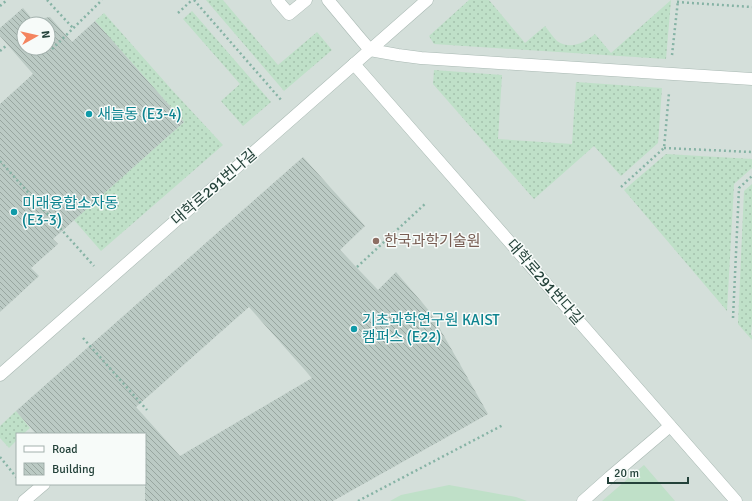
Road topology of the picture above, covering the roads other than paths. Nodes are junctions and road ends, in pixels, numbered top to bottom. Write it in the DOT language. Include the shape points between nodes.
graph roads {
  1 [pos="277,0"];
  2 [pos="306,0"];
  3 [pos="328,0"];
  4 [pos="427,0"];
  5 [pos="370,50"];
  6 [pos="354,64"];
  7 [pos="752,78"];
  8 [pos="0,375"];
  9 [pos="670,426"];
  10 [pos="43,485"];
  11 [pos="24,501"];
  12 [pos="583,501"];
  13 [pos="736,501"];
  1 -- 2 [label="street" via="289,14"];
  3 -- 5 [label="street"];
  4 -- 5 [label="street, 대학로291번나길"];
  5 -- 6 [label="street, 대학로291번나길"];
  5 -- 7 [label="street" via="421,58"];
  6 -- 8 [label="street, 대학로291번나길"];
  6 -- 9 [label="street, 대학로291번다길"];
  9 -- 12 [label="street"];
  9 -- 13 [label="street, 대학로291번다길"];
  10 -- 11 [label="street"];
}
